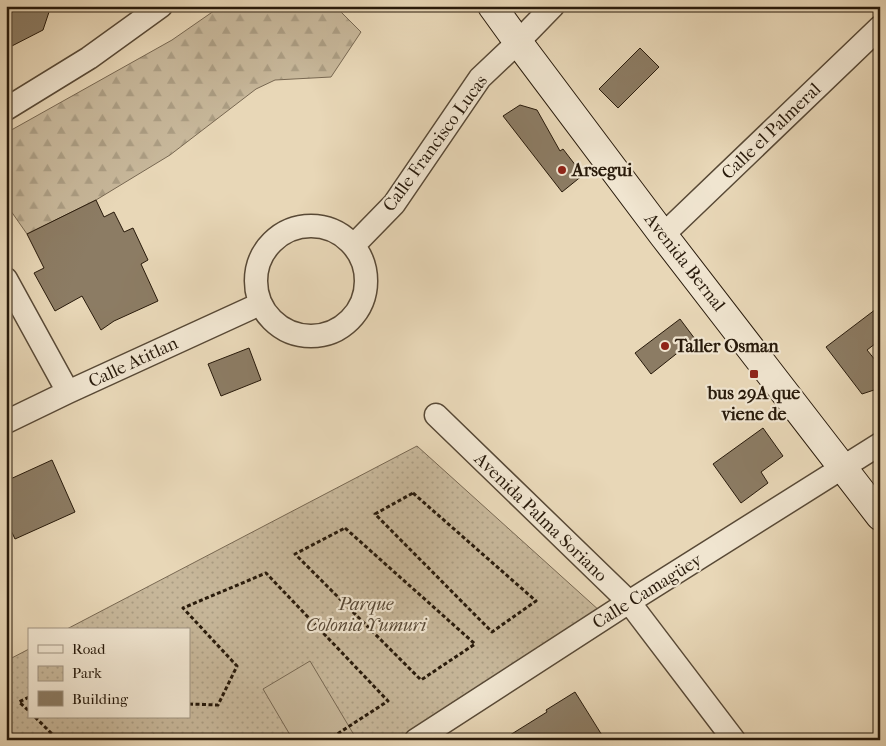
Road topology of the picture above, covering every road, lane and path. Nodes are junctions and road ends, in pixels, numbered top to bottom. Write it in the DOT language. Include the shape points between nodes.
graph roads {
  1 [pos="161,6"];
  2 [pos="492,6"];
  3 [pos="553,6"];
  4 [pos="880,26"];
  5 [pos="518,42"];
  6 [pos="6,109"];
  7 [pos="663,234"];
  8 [pos="354,245"];
  9 [pos="6,279"];
  10 [pos="260,304"];
  11 [pos="68,392"];
  12 [pos="436,415"];
  13 [pos="6,422"];
  14 [pos="880,444"];
  15 [pos="843,468"];
  16 [pos="413,493"];
  17 [pos="880,516"];
  18 [pos="629,602"];
  19 [pos="476,644"];
  20 [pos="28,698"];
  21 [pos="190,704"];
  22 [pos="28,710"];
  23 [pos="36,718"];
  24 [pos="58,740"];
  25 [pos="141,740"];
  26 [pos="166,740"];
  27 [pos="328,740"];
  28 [pos="416,740"];
  29 [pos="734,740"];
  1 -- 6 [label="street" via="89,58"];
  2 -- 5 [label="main road, Avenida Bernal"];
  3 -- 5 [label="street, Calle Francisco Lucas"];
  4 -- 7 [label="street, Calle el Palmeral"];
  5 -- 7 [label="main road, Avenida Bernal"];
  5 -- 8 [label="street, Calle Francisco Lucas" via="480,78 394,204"];
  7 -- 15 [label="main road, Avenida Bernal"];
  8 -- 10 [label="street" via="340,233 323,226 287,230 272,241 262,256 256,273"];
  8 -- 10 [label="street" via="363,261 365,294 348,322 334,331 302,336 273,321"];
  9 -- 11 [label="street"];
  10 -- 11 [label="street, Calle Atitlan"];
  11 -- 13 [label="street, Calle Atitlan"];
  12 -- 18 [label="street, Avenida Palma Soriano"];
  14 -- 15 [label="street, Calle Camagüey"];
  15 -- 17 [label="main road, Avenida Bernal"];
  15 -- 18 [label="street, Calle Camagüey"];
  16 -- 16 [label="path" via="420,499 536,601 492,632 375,514"];
  18 -- 28 [label="street, Calle Camagüey"];
  18 -- 29 [label="street, Avenida Palma Soriano"];
  19 -- 19 [label="path" via="345,528 295,554 421,680"];
  20 -- 22 [label="path" via="19,702"];
  21 -- 27 [label="path" via="218,705 237,666 183,608 266,573 388,701"];
  23 -- 24 [label="path"];
  25 -- 26 [label="path" via="153,735"];
}
